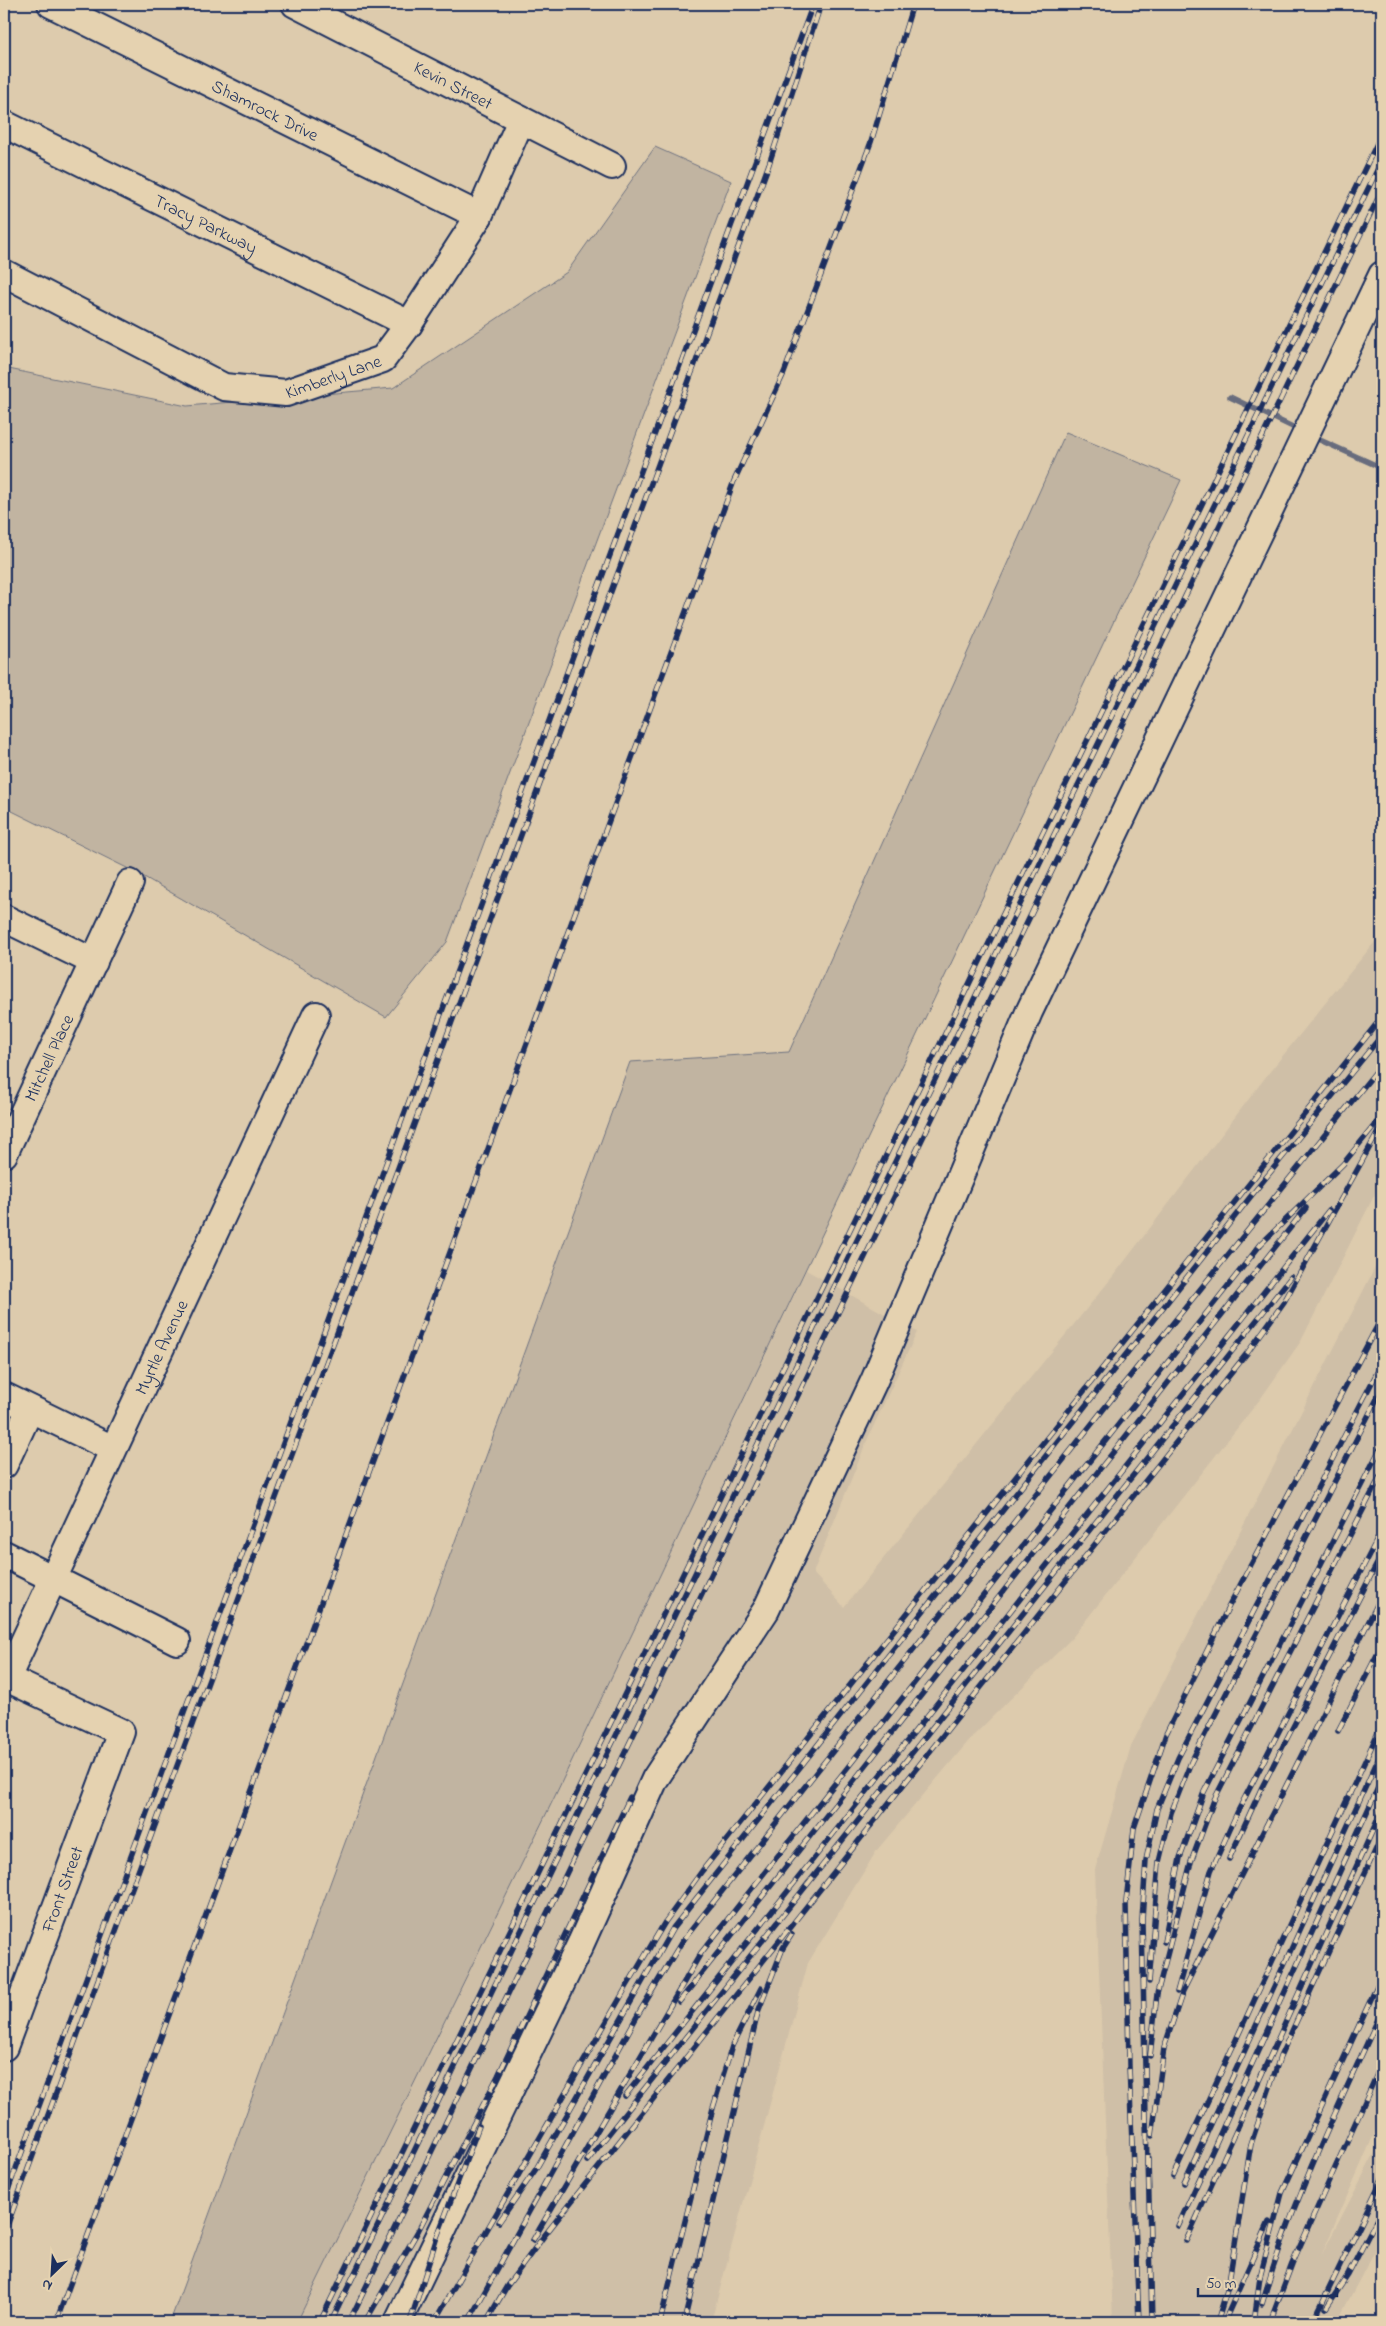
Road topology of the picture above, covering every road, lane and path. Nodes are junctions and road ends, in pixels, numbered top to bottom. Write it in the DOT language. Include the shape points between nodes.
graph roads {
  1 [pos="51,4"];
  2 [pos="295,4"];
  3 [pos="521,120"];
  4 [pos="4,124"];
  5 [pos="612,166"];
  6 [pos="479,216"];
  7 [pos="4,273"];
  8 [pos="1382,276"];
  9 [pos="409,324"];
  10 [pos="130,883"];
  11 [pos="4,918"];
  12 [pos="94,962"];
  13 [pos="316,1015"];
  14 [pos="4,1154"];
  15 [pos="4,1396"];
  16 [pos="30,1409"];
  17 [pos="113,1449"];
  18 [pos="4,1465"];
  19 [pos="4,1554"];
  20 [pos="54,1579"];
  21 [pos="177,1641"];
  22 [pos="6,1678"];
  23 [pos="4,2047"];
  24 [pos="398,2322"];
  1 -- 6 [label="street, Shamrock Drive"];
  2 -- 3 [label="street, Kevin Street"];
  3 -- 5 [label="street, Kevin Street"];
  3 -- 6 [label="street, Kimberly Lane"];
  4 -- 9 [label="street, Tracy Parkway"];
  6 -- 9 [label="street, Kimberly Lane"];
  7 -- 9 [label="street, Kimberly Lane" via="224,387 286,393 383,360"];
  8 -- 24 [label="street" via="1029,1012 874,1381 766,1610 655,1779 581,1943"];
  10 -- 12 [label="street, Mitchell Place"];
  11 -- 12 [label="street"];
  12 -- 14 [label="street, Mitchell Place"];
  13 -- 17 [label="street, Myrtle Avenue"];
  15 -- 16 [label="street"];
  16 -- 17 [label="street"];
  16 -- 18 [label="street"];
  17 -- 20 [label="street, Myrtle Avenue"];
  19 -- 20 [label="street"];
  20 -- 21 [label="street"];
  20 -- 22 [label="street, Myrtle Avenue"];
  22 -- 23 [label="street, Front Street" via="121,1732"];
}
